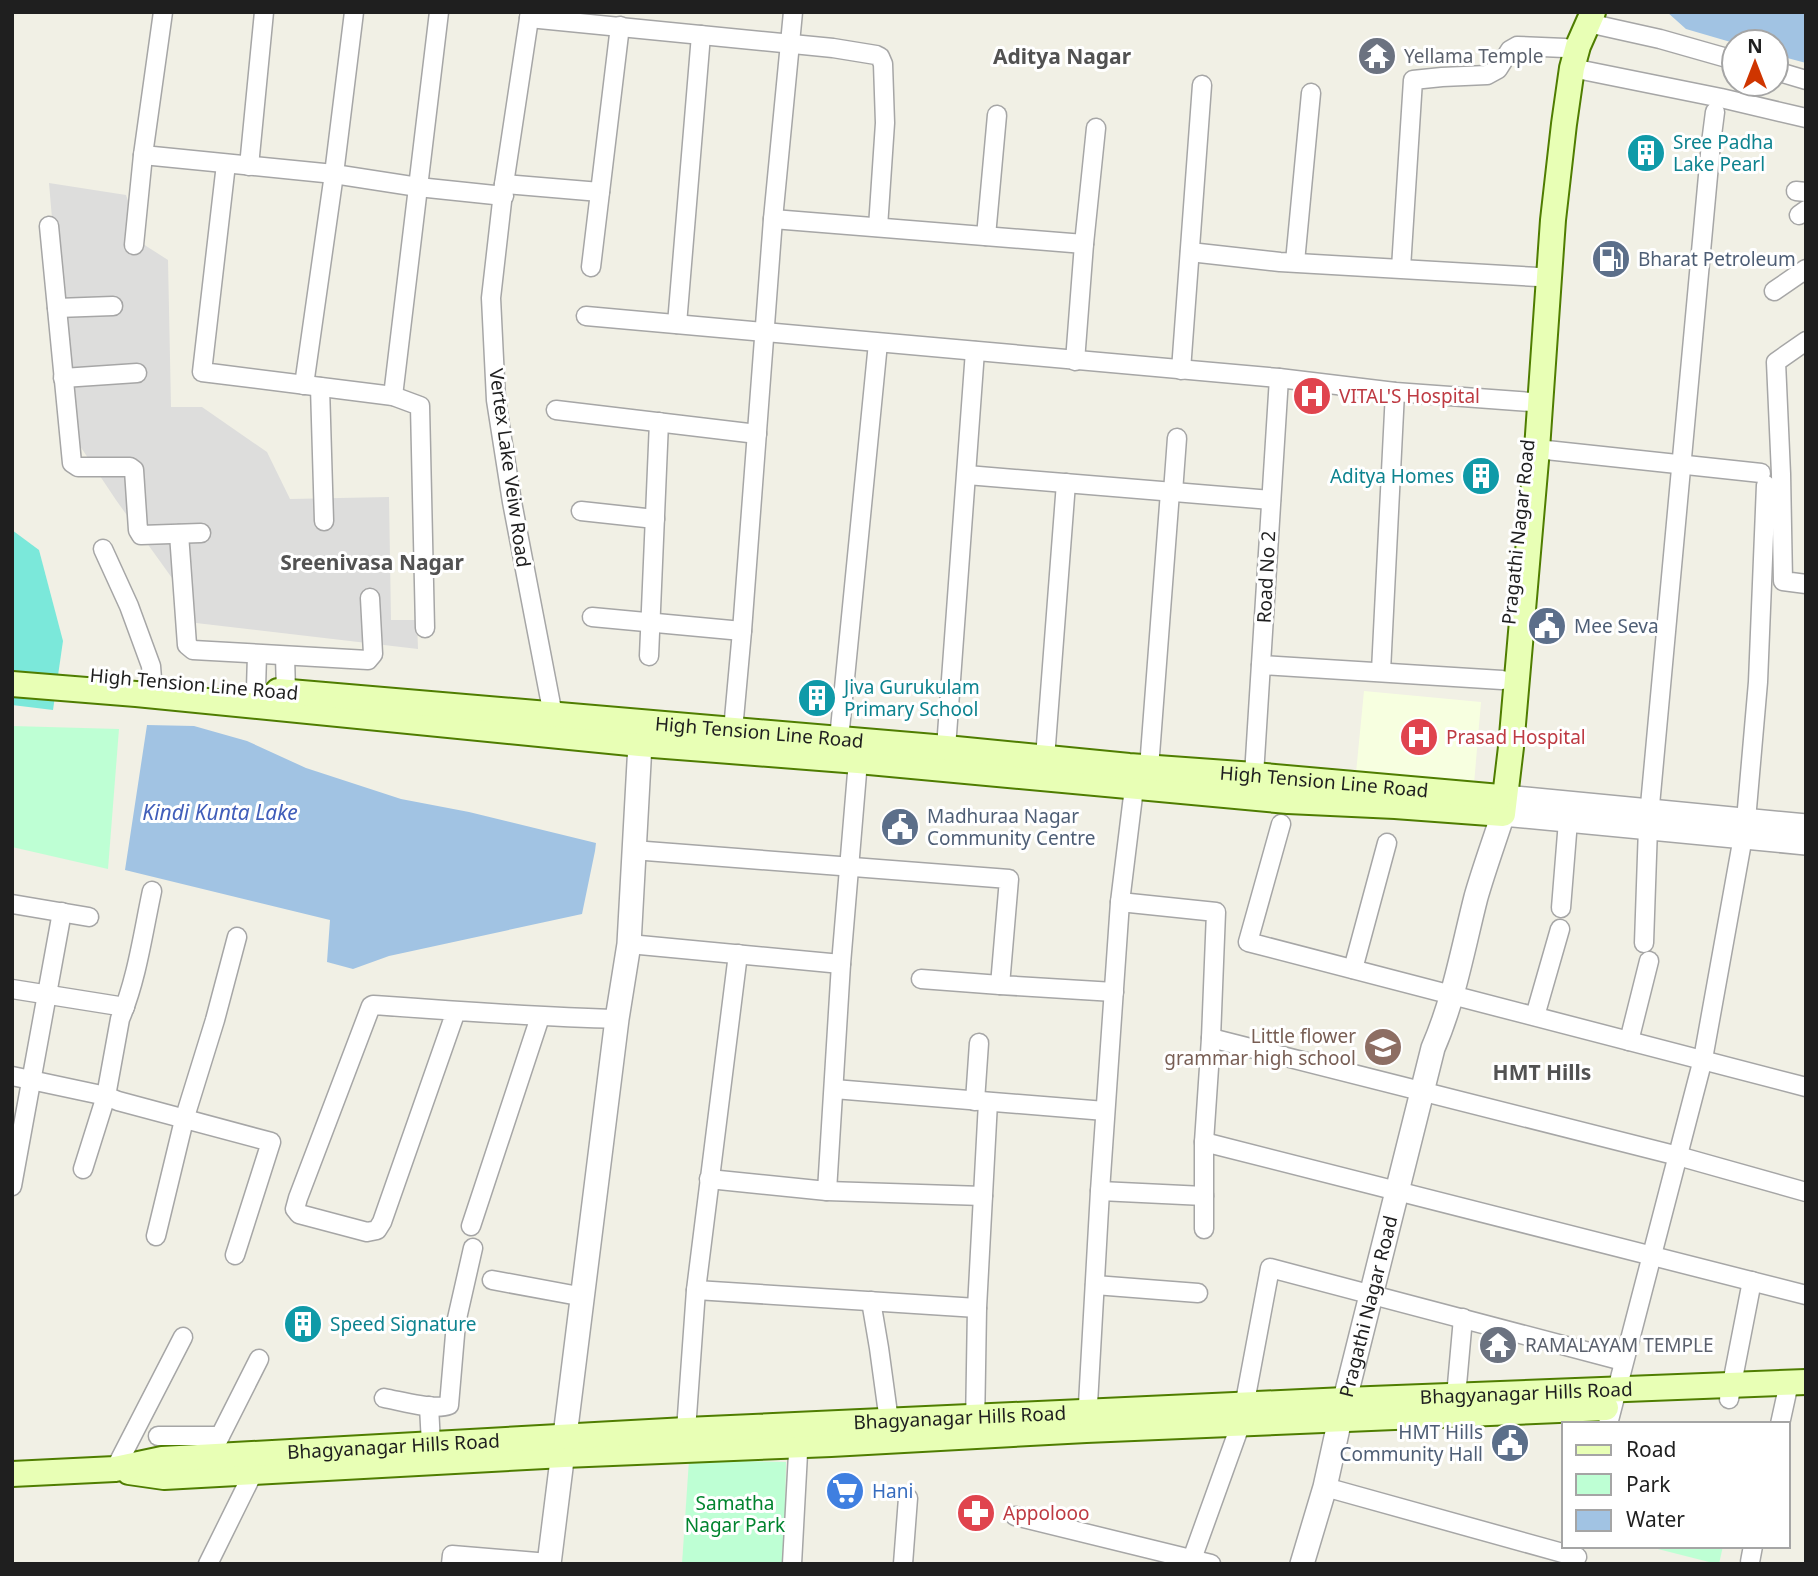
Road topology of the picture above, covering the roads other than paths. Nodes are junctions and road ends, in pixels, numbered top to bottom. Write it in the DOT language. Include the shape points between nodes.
graph roads {
  1 [pos="163,12"];
  2 [pos="264,12"];
  3 [pos="354,12"];
  4 [pos="439,12"];
  5 [pos="793,12"];
  6 [pos="530,15"];
  7 [pos="1587,16"];
  8 [pos="620,26"];
  9 [pos="701,35"];
  10 [pos="789,44"];
  11 [pos="1720,56"];
  12 [pos="1568,58"];
  13 [pos="1202,85"];
  14 [pos="1311,93"];
  15 [pos="1715,111"];
  16 [pos="998,115"];
  17 [pos="1806,118"];
  18 [pos="1096,128"];
  19 [pos="143,155"];
  20 [pos="226,164"];
  21 [pos="250,166"];
  22 [pos="334,174"];
  23 [pos="1551,186"];
  24 [pos="418,187"];
  25 [pos="504,190"];
  26 [pos="600,192"];
  27 [pos="774,219"];
  28 [pos="49,226"];
  29 [pos="878,227"];
  30 [pos="986,236"];
  31 [pos="1084,244"];
  32 [pos="134,245"];
  33 [pos="1190,252"];
  34 [pos="1295,262"];
  35 [pos="591,267"];
  36 [pos="1401,268"];
  37 [pos="1806,269"];
  38 [pos="1538,277"];
  39 [pos="1774,292"];
  40 [pos="113,306"];
  41 [pos="57,308"];
  42 [pos="586,316"];
  43 [pos="677,324"];
  44 [pos="765,332"];
  45 [pos="1806,341"];
  46 [pos="878,343"];
  47 [pos="975,351"];
  48 [pos="1074,361"];
  49 [pos="1181,370"];
  50 [pos="137,373"];
  51 [pos="63,378"];
  52 [pos="1279,378"];
  53 [pos="312,386"];
  54 [pos="1395,392"];
  55 [pos="393,396"];
  56 [pos="1531,402"];
  57 [pos="556,410"];
  58 [pos="659,422"];
  59 [pos="757,434"];
  60 [pos="1177,438"];
  61 [pos="1537,449"];
  62 [pos="1681,465"];
  63 [pos="967,475"];
  64 [pos="1066,483"];
  65 [pos="1172,492"];
  66 [pos="1270,500"];
  67 [pos="580,511"];
  68 [pos="656,519"];
  69 [pos="324,520"];
  70 [pos="201,533"];
  71 [pos="179,534"];
  72 [pos="103,549"];
  73 [pos="1806,584"];
  74 [pos="370,598"];
  75 [pos="592,617"];
  76 [pos="651,622"];
  77 [pos="425,628"];
  78 [pos="742,631"];
  79 [pos="257,655"];
  80 [pos="285,656"];
  81 [pos="649,656"];
  82 [pos="1261,665"];
  83 [pos="12,668"];
  84 [pos="1381,671"];
  85 [pos="1502,680"];
  86 [pos="12,684"];
  87 [pos="152,687"];
  88 [pos="256,689"];
  89 [pos="286,692"];
  90 [pos="553,715"];
  91 [pos="733,730"];
  92 [pos="839,739"];
  93 [pos="640,744"];
  94 [pos="946,748"];
  95 [pos="1045,758"];
  96 [pos="858,761"];
  97 [pos="1254,775"];
  98 [pos="1142,778"];
  99 [pos="1496,805"];
  100 [pos="1649,819"];
  101 [pos="1568,821"];
  102 [pos="1281,824"];
  103 [pos="1806,827"];
  104 [pos="1745,828"];
  105 [pos="1387,843"];
  106 [pos="1806,843"];
  107 [pos="633,850"];
  108 [pos="849,867"];
  109 [pos="152,891"];
  110 [pos="1120,902"];
  111 [pos="12,904"];
  112 [pos="1561,908"];
  113 [pos="62,912"];
  114 [pos="89,917"];
  115 [pos="1560,929"];
  116 [pos="237,937"];
  117 [pos="1644,943"];
  118 [pos="629,944"];
  119 [pos="738,954"];
  120 [pos="1649,961"];
  121 [pos="841,964"];
  122 [pos="1353,969"];
  123 [pos="921,979"];
  124 [pos="1000,985"];
  125 [pos="12,989"];
  126 [pos="1114,992"];
  127 [pos="1446,993"];
  128 [pos="47,994"];
  129 [pos="125,1007"];
  130 [pos="456,1011"];
  131 [pos="540,1017"];
  132 [pos="1535,1017"];
  133 [pos="617,1019"];
  134 [pos="1211,1038"];
  135 [pos="1629,1041"];
  136 [pos="979,1042"];
  137 [pos="1703,1059"];
  138 [pos="12,1076"];
  139 [pos="32,1080"];
  140 [pos="1805,1082"];
  141 [pos="834,1089"];
  142 [pos="1423,1092"];
  143 [pos="106,1096"];
  144 [pos="981,1101"];
  145 [pos="1105,1111"];
  146 [pos="184,1120"];
  147 [pos="1204,1142"];
  148 [pos="1678,1156"];
  149 [pos="83,1169"];
  150 [pos="709,1179"];
  151 [pos="12,1185"];
  152 [pos="827,1191"];
  153 [pos="1100,1191"];
  154 [pos="1398,1191"];
  155 [pos="1806,1192"];
  156 [pos="983,1196"];
  157 [pos="1204,1196"];
  158 [pos="471,1226"];
  159 [pos="1204,1229"];
  160 [pos="156,1236"];
  161 [pos="473,1248"];
  162 [pos="235,1255"];
  163 [pos="1651,1256"];
  164 [pos="492,1280"];
  165 [pos="1752,1282"];
  166 [pos="1094,1285"];
  167 [pos="696,1290"];
  168 [pos="1198,1293"];
  169 [pos="1372,1294"];
  170 [pos="1806,1295"];
  171 [pos="584,1297"];
  172 [pos="871,1301"];
  173 [pos="977,1308"];
  174 [pos="1463,1318"];
  175 [pos="183,1337"];
  176 [pos="259,1359"];
  177 [pos="1623,1361"];
  178 [pos="1797,1390"];
  179 [pos="1730,1393"];
  180 [pos="1456,1396"];
  181 [pos="384,1398"];
  182 [pos="429,1406"];
  183 [pos="1612,1407"];
  184 [pos="1342,1410"];
  185 [pos="1243,1414"];
  186 [pos="889,1421"];
  187 [pos="1087,1421"];
  188 [pos="1781,1422"];
  189 [pos="975,1426"];
  190 [pos="686,1430"];
  191 [pos="831,1434"];
  192 [pos="799,1435"];
  193 [pos="158,1436"];
  194 [pos="431,1444"];
  195 [pos="565,1445"];
  196 [pos="215,1446"];
  197 [pos="387,1455"];
  198 [pos="115,1469"];
  199 [pos="253,1473"];
  200 [pos="12,1474"];
  201 [pos="1325,1487"];
  202 [pos="908,1498"];
  203 [pos="1015,1516"];
  204 [pos="1577,1556"];
  205 [pos="1192,1559"];
  206 [pos="549,1563"];
  207 [pos="208,1564"];
  208 [pos="451,1564"];
  209 [pos="792,1564"];
  210 [pos="902,1564"];
  211 [pos="1211,1564"];
  212 [pos="1302,1564"];
  1 -- 19 [label="street"];
  2 -- 21 [label="street"];
  3 -- 22 [label="street"];
  4 -- 24 [label="street"];
  5 -- 10 [label="street"];
  6 -- 8 [label="street"];
  6 -- 25 [label="street, Vertex Lake Veiw Road"];
  7 -- 11 [label="street"];
  7 -- 12 [label="main road"];
  8 -- 9 [label="street"];
  8 -- 26 [label="street"];
  9 -- 10 [label="street"];
  9 -- 43 [label="street"];
  10 -- 27 [label="street"];
  10 -- 29 [label="street" via="874,54 882,60 885,123"];
  12 -- 17 [label="street"];
  12 -- 23 [label="main road"];
  12 -- 36 [label="street" via="1517,46 1487,75 1412,80"];
  13 -- 33 [label="street"];
  14 -- 34 [label="street"];
  15 -- 62 [label="street"];
  16 -- 30 [label="street"];
  18 -- 31 [label="street"];
  19 -- 20 [label="street"];
  19 -- 32 [label="street"];
  20 -- 21 [label="street"];
  20 -- 53 [label="street" via="202,372"];
  21 -- 22 [label="street"];
  22 -- 24 [label="street"];
  22 -- 53 [label="street"];
  23 -- 38 [label="main road, Pragathi Nagar Road"];
  23 -- 61 [label="main road, Pragathi Nagar Road" via="1553,220"];
  24 -- 25 [label="street"];
  24 -- 55 [label="street"];
  25 -- 26 [label="street"];
  25 -- 90 [label="street, Vertex Lake Veiw Road" via="491,298 496,400"];
  26 -- 35 [label="street"];
  27 -- 29 [label="street"];
  27 -- 44 [label="street"];
  28 -- 41 [label="street"];
  29 -- 30 [label="street"];
  30 -- 31 [label="street"];
  31 -- 48 [label="street"];
  33 -- 34 [label="street"];
  33 -- 49 [label="street"];
  34 -- 36 [label="street"];
  36 -- 38 [label="street"];
  37 -- 39 [label="street"];
  38 -- 56 [label="main road, Pragathi Nagar Road"];
  40 -- 41 [label="street"];
  41 -- 51 [label="street"];
  42 -- 43 [label="street"];
  43 -- 44 [label="street"];
  44 -- 46 [label="street"];
  44 -- 59 [label="street"];
  45 -- 73 [label="street" via="1776,362 1783,581"];
  46 -- 47 [label="street"];
  46 -- 92 [label="street"];
  47 -- 48 [label="street"];
  47 -- 63 [label="street"];
  48 -- 49 [label="street"];
  49 -- 52 [label="street"];
  50 -- 51 [label="street"];
  51 -- 71 [label="street" via="72,464 132,468 140,534"];
  52 -- 54 [label="street"];
  52 -- 66 [label="street, Road No 2"];
  53 -- 55 [label="street"];
  53 -- 69 [label="street"];
  54 -- 56 [label="street"];
  54 -- 84 [label="street"];
  55 -- 77 [label="street" via="419,406"];
  56 -- 85 [label="main road, Pragathi Nagar Road"];
  57 -- 58 [label="street"];
  58 -- 59 [label="street"];
  58 -- 68 [label="street"];
  59 -- 78 [label="street"];
  60 -- 65 [label="street"];
  61 -- 62 [label="street"];
  61 -- 99 [label="main road, Pragathi Nagar Road"];
  62 -- 100 [label="street"];
  62 -- 104 [label="street" via="1763,479 1758,682"];
  63 -- 64 [label="street"];
  63 -- 94 [label="street"];
  64 -- 65 [label="street"];
  64 -- 95 [label="street"];
  65 -- 66 [label="street"];
  65 -- 98 [label="street"];
  66 -- 82 [label="street, Road No 2"];
  67 -- 68 [label="street"];
  68 -- 76 [label="street"];
  70 -- 71 [label="street"];
  71 -- 79 [label="street" via="188,646"];
  72 -- 87 [label="street" via="129,606 150,666"];
  74 -- 80 [label="street" via="373,654 368,660"];
  75 -- 76 [label="street"];
  76 -- 78 [label="street"];
  76 -- 81 [label="street"];
  78 -- 91 [label="street"];
  79 -- 80 [label="street"];
  79 -- 88 [label="street"];
  80 -- 89 [label="street"];
  82 -- 84 [label="street"];
  82 -- 97 [label="street, Road No 2"];
  83 -- 87 [label="main road, High Tension Line Road"];
  84 -- 85 [label="street"];
  85 -- 99 [label="main road, Pragathi Nagar Road"];
  86 -- 87 [label="main road, High Tension Line Road"];
  87 -- 88 [label="main road, High Tension Line Road"];
  87 -- 93 [label="main road, High Tension Line Road"];
  88 -- 89 [label="main road, High Tension Line Road"];
  89 -- 90 [label="main road, High Tension Line Road"];
  90 -- 91 [label="main road, High Tension Line Road"];
  91 -- 92 [label="main road, High Tension Line Road"];
  92 -- 94 [label="main road, High Tension Line Road"];
  93 -- 96 [label="main road, High Tension Line Road"];
  93 -- 107 [label="street"];
  94 -- 95 [label="main road, High Tension Line Road"];
  95 -- 98 [label="main road, High Tension Line Road"];
  96 -- 98 [label="main road, High Tension Line Road"];
  96 -- 108 [label="street"];
  97 -- 98 [label="main road, High Tension Line Road"];
  97 -- 99 [label="main road, High Tension Line Road"];
  98 -- 99 [label="main road, High Tension Line Road" via="1288,801"];
  98 -- 110 [label="street"];
  99 -- 100 [label="street"];
  99 -- 101 [label="street"];
  99 -- 127 [label="street, Pragathi Nagar Road" via="1477,895"];
  100 -- 101 [label="street"];
  100 -- 104 [label="street"];
  100 -- 117 [label="street"];
  101 -- 112 [label="street"];
  102 -- 122 [label="street" via="1248,942"];
  103 -- 104 [label="street"];
  104 -- 106 [label="street"];
  104 -- 137 [label="street"];
  105 -- 122 [label="street"];
  107 -- 108 [label="street"];
  107 -- 118 [label="street"];
  108 -- 121 [label="street"];
  108 -- 124 [label="street" via="1009,879"];
  109 -- 129 [label="street"];
  110 -- 126 [label="street"];
  110 -- 134 [label="street" via="1216,912"];
  111 -- 113 [label="street"];
  113 -- 114 [label="street"];
  113 -- 128 [label="street"];
  115 -- 132 [label="street"];
  116 -- 146 [label="street"];
  118 -- 119 [label="street"];
  118 -- 133 [label="street"];
  119 -- 121 [label="street"];
  119 -- 150 [label="street"];
  120 -- 135 [label="street"];
  121 -- 141 [label="street"];
  122 -- 127 [label="street"];
  123 -- 124 [label="street"];
  124 -- 126 [label="street"];
  125 -- 128 [label="street"];
  126 -- 145 [label="street"];
  127 -- 132 [label="street"];
  127 -- 142 [label="street, Pragathi Nagar Road" via="1433,1022 1433,1048"];
  128 -- 129 [label="street"];
  128 -- 139 [label="street"];
  129 -- 143 [label="street"];
  130 -- 130 [label="street" via="369,1008 298,1198 295,1209 299,1214 368,1232 377,1230"];
  130 -- 131 [label="street"];
  131 -- 133 [label="street"];
  131 -- 158 [label="street"];
  132 -- 135 [label="street"];
  133 -- 171 [label="street"];
  134 -- 142 [label="street"];
  134 -- 147 [label="street"];
  135 -- 137 [label="street"];
  136 -- 144 [label="street"];
  137 -- 140 [label="street"];
  137 -- 148 [label="street"];
  138 -- 139 [label="street"];
  139 -- 143 [label="street"];
  139 -- 151 [label="street"];
  141 -- 144 [label="street"];
  141 -- 152 [label="street"];
  142 -- 148 [label="street"];
  142 -- 154 [label="street, Pragathi Nagar Road"];
  143 -- 146 [label="street"];
  143 -- 149 [label="street"];
  144 -- 145 [label="street"];
  144 -- 156 [label="street"];
  145 -- 153 [label="street"];
  146 -- 160 [label="street"];
  146 -- 162 [label="street" via="271,1142"];
  147 -- 154 [label="street"];
  147 -- 157 [label="street"];
  148 -- 155 [label="street"];
  148 -- 163 [label="street"];
  150 -- 152 [label="street"];
  150 -- 167 [label="street"];
  152 -- 156 [label="street"];
  153 -- 157 [label="street"];
  153 -- 166 [label="street"];
  154 -- 163 [label="street"];
  154 -- 169 [label="street, Pragathi Nagar Road"];
  156 -- 173 [label="street"];
  157 -- 159 [label="street"];
  161 -- 182 [label="street" via="456,1323 449,1405"];
  163 -- 165 [label="street"];
  163 -- 177 [label="street"];
  164 -- 171 [label="street"];
  165 -- 170 [label="street"];
  165 -- 179 [label="street"];
  166 -- 168 [label="street"];
  166 -- 187 [label="street"];
  167 -- 172 [label="street"];
  167 -- 190 [label="street"];
  169 -- 174 [label="street"];
  169 -- 184 [label="street, Pragathi Nagar Road"];
  169 -- 185 [label="street" via="1270,1268"];
  171 -- 195 [label="street"];
  172 -- 173 [label="street"];
  172 -- 186 [label="street"];
  173 -- 189 [label="street"];
  174 -- 177 [label="street"];
  174 -- 180 [label="street"];
  175 -- 198 [label="street"];
  176 -- 196 [label="street"];
  177 -- 183 [label="street"];
  178 -- 179 [label="main road, Bhagyanagar Hills Road"];
  178 -- 188 [label="street"];
  179 -- 183 [label="main road, Bhagyanagar Hills Road"];
  180 -- 183 [label="main road, Bhagyanagar Hills Road"];
  180 -- 184 [label="main road, Bhagyanagar Hills Road"];
  181 -- 182 [label="street"];
  182 -- 194 [label="street"];
  183 -- 184 [label="main road, Bhagyanagar Hills Road"];
  184 -- 185 [label="main road, Bhagyanagar Hills Road"];
  184 -- 201 [label="street, Pragathi Nagar Road"];
  185 -- 187 [label="main road, Bhagyanagar Hills Road"];
  185 -- 205 [label="street"];
  186 -- 189 [label="main road, Bhagyanagar Hills Road"];
  186 -- 191 [label="main road, Bhagyanagar Hills Road"];
  187 -- 189 [label="main road, Bhagyanagar Hills Road"];
  189 -- 191 [label="main road, Bhagyanagar Hills Road"];
  190 -- 192 [label="main road, Bhagyanagar Hills Road"];
  190 -- 195 [label="main road, Bhagyanagar Hills Road"];
  191 -- 192 [label="main road, Bhagyanagar Hills Road"];
  192 -- 195 [label="main road, Bhagyanagar Hills Road"];
  192 -- 209 [label="street"];
  193 -- 196 [label="street"];
  194 -- 195 [label="main road, Bhagyanagar Hills Road"];
  194 -- 197 [label="main road, Bhagyanagar Hills Road"];
  195 -- 197 [label="main road, Bhagyanagar Hills Road"];
  195 -- 206 [label="street"];
  196 -- 197 [label="main road, Bhagyanagar Hills Road"];
  196 -- 198 [label="main road, Bhagyanagar Hills Road"];
  197 -- 199 [label="main road, Bhagyanagar Hills Road"];
  198 -- 199 [label="main road, Bhagyanagar Hills Road" via="164,1477"];
  198 -- 200 [label="main road, Bhagyanagar Hills Road"];
  199 -- 207 [label="street"];
  201 -- 204 [label="street"];
  201 -- 212 [label="street, Pragathi Nagar Road"];
  202 -- 210 [label="street"];
  203 -- 205 [label="street"];
  205 -- 211 [label="street"];
  206 -- 208 [label="street" via="452,1555"];
}
